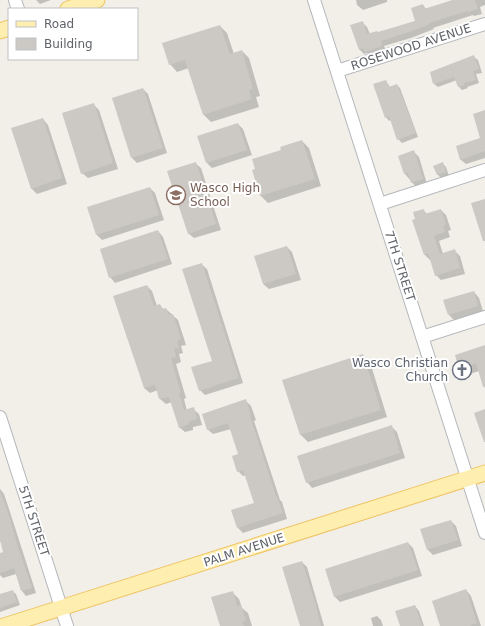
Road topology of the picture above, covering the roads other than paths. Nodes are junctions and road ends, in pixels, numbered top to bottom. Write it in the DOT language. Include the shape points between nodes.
graph roads {
  1 [pos="97,0"];
  2 [pos="314,0"];
  3 [pos="71,8"];
  4 [pos="485,24"];
  5 [pos="337,71"];
  6 [pos="485,170"];
  7 [pos="380,204"];
  8 [pos="485,317"];
  9 [pos="422,337"];
  10 [pos="0,416"];
  11 [pos="485,473"];
  12 [pos="468,479"];
  13 [pos="485,533"];
  14 [pos="61,608"];
  15 [pos="4,626"];
  16 [pos="68,626"];
  1 -- 3 [label="main road"];
  2 -- 5 [label="street, 7TH STREET"];
  4 -- 5 [label="street, ROSEWOOD AVENUE"];
  5 -- 7 [label="street, 7TH STREET"];
  6 -- 7 [label="street"];
  7 -- 9 [label="street, 7TH STREET"];
  8 -- 9 [label="street"];
  9 -- 12 [label="street, 7TH STREET"];
  10 -- 14 [label="street, 5TH STREET"];
  11 -- 12 [label="main road, PALM AVENUE"];
  12 -- 13 [label="street, 7TH STREET"];
  12 -- 14 [label="main road, PALM AVENUE"];
  14 -- 15 [label="main road, PALM AVENUE"];
  14 -- 16 [label="street, 5TH STREET"];
}
